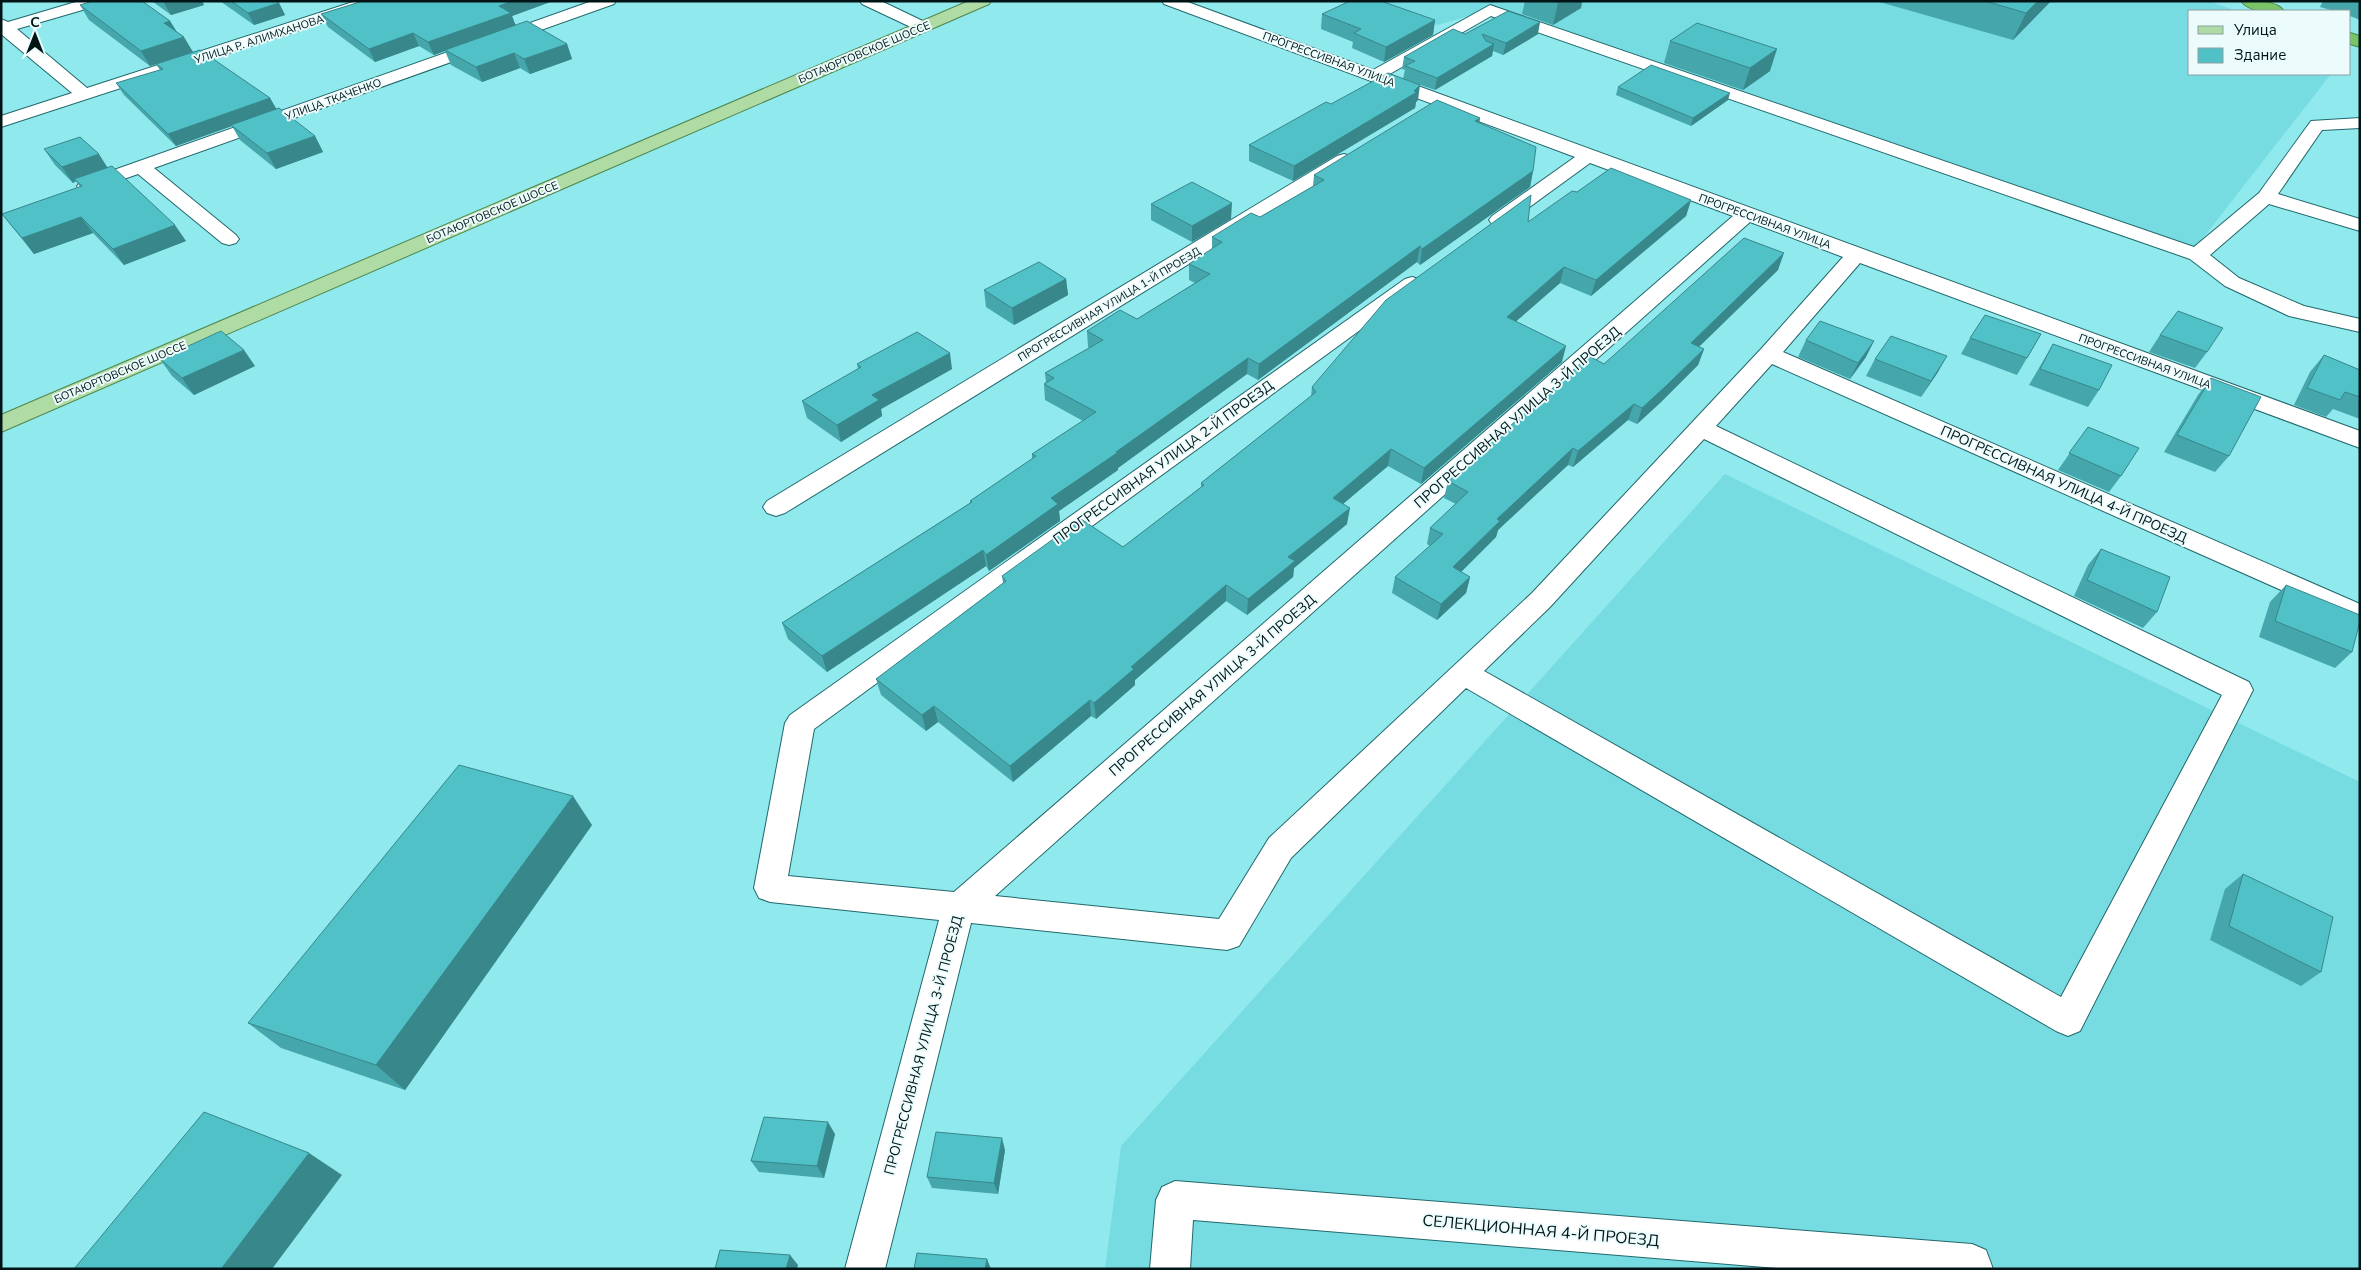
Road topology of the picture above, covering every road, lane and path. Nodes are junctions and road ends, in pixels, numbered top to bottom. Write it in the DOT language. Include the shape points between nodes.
graph roads {
  1 [pos="97,1"];
  2 [pos="373,1"];
  3 [pos="608,1"];
  4 [pos="868,1"];
  5 [pos="984,1"];
  6 [pos="1170,1"];
  7 [pos="2249,1"];
  8 [pos="2273,10"];
  9 [pos="3,27"];
  10 [pos="923,27"];
  11 [pos="1374,76"];
  12 [pos="85,95"];
  13 [pos="1442,101"];
  14 [pos="1417,116"];
  15 [pos="1,122"];
  16 [pos="2360,123"];
  17 [pos="1358,152"];
  18 [pos="1589,155"];
  19 [pos="141,167"];
  20 [pos="66,194"];
  21 [pos="2266,197"];
  22 [pos="1746,215"];
  23 [pos="2360,225"];
  24 [pos="1477,236"];
  25 [pos="228,239"];
  26 [pos="1856,255"];
  27 [pos="2197,255"];
  28 [pos="1428,271"];
  29 [pos="2360,326"];
  30 [pos="1769,354"];
  31 [pos="1,424"];
  32 [pos="1701,428"];
  33 [pos="2360,440"];
  34 [pos="776,507"];
  35 [pos="2360,615"];
  36 [pos="1463,673"];
  37 [pos="959,908"];
  38 [pos="865,1269"];
  39 [pos="1170,1269"];
  40 [pos="1973,1269"];
  1 -- 9 [label="street"];
  2 -- 12 [label="street, УЛИЦА Р. АЛИМХАНОВА"];
  3 -- 19 [label="street, УЛИЦА ТКАЧЕНКО"];
  4 -- 10 [label="street"];
  5 -- 10 [label="main road, БОТАЮРТОВСКОЕ ШОССЕ"];
  6 -- 11 [label="street, ПРОГРЕССИВНАЯ УЛИЦА"];
  7 -- 8 [label="highway"];
  9 -- 12 [label="street"];
  10 -- 31 [label="main road, БОТАЮРТОВСКОЕ ШОССЕ"];
  11 -- 13 [label="street, ПРОГРЕССИВНАЯ УЛИЦА"];
  11 -- 27 [label="street" via="1490,10"];
  12 -- 15 [label="street, УЛИЦА Р. АЛИМХАНОВА"];
  13 -- 14 [label="street"];
  13 -- 18 [label="street, ПРОГРЕССИВНАЯ УЛИЦА"];
  16 -- 21 [label="street" via="2317,125"];
  17 -- 34 [label="street, ПРОГРЕССИВНАЯ УЛИЦА 1-Й ПРОЕЗД"];
  18 -- 22 [label="street, ПРОГРЕССИВНАЯ УЛИЦА"];
  18 -- 24 [label="street"];
  19 -- 20 [label="street, УЛИЦА ТКАЧЕНКО"];
  19 -- 25 [label="street"];
  21 -- 23 [label="street"];
  21 -- 27 [label="street"];
  22 -- 26 [label="street, ПРОГРЕССИВНАЯ УЛИЦА"];
  22 -- 37 [label="street, ПРОГРЕССИВНАЯ УЛИЦА 3-Й ПРОЕЗД"];
  26 -- 30 [label="street"];
  26 -- 33 [label="street, ПРОГРЕССИВНАЯ УЛИЦА"];
  27 -- 29 [label="street" via="2240,286 2297,310"];
  28 -- 37 [label="street, ПРОГРЕССИВНАЯ УЛИЦА 2-Й ПРОЕЗД" via="800,723 770,888"];
  30 -- 32 [label="street"];
  30 -- 35 [label="street, ПРОГРЕССИВНАЯ УЛИЦА 4-Й ПРОЕЗД"];
  32 -- 36 [label="street" via="1541,600"];
  32 -- 36 [label="street" via="2239,690 2068,1019"];
  36 -- 37 [label="street" via="1280,848 1227,935"];
  37 -- 38 [label="street, ПРОГРЕССИВНАЯ УЛИЦА 3-Й ПРОЕЗД"];
  39 -- 40 [label="street, СЕЛЕКЦИОННАЯ 4-Й ПРОЕЗД" via="1175,1200 1962,1263 1972,1264"];
}
